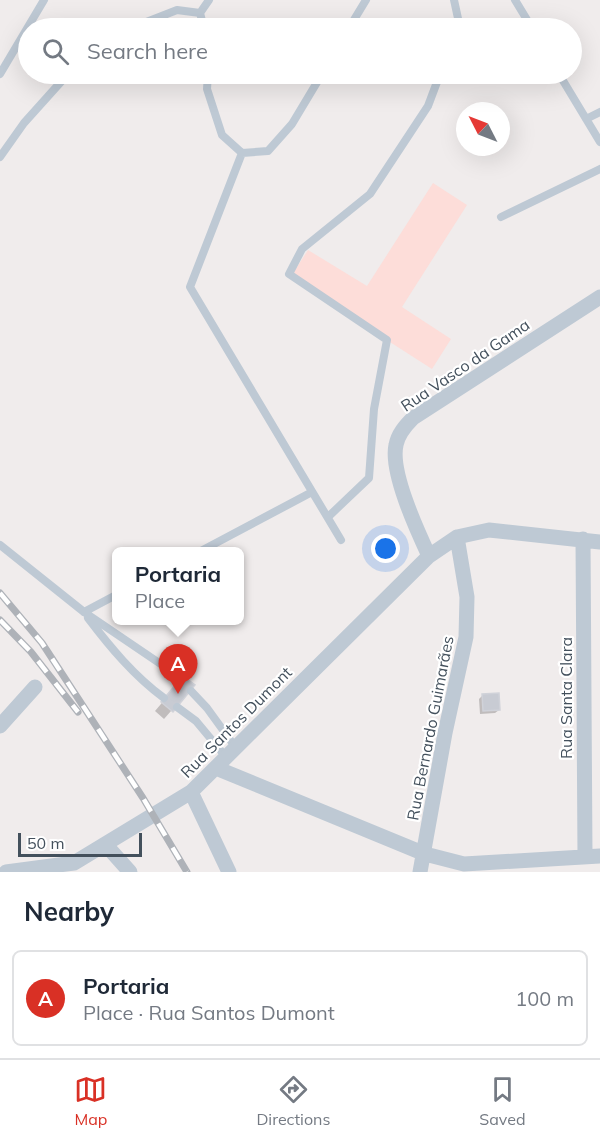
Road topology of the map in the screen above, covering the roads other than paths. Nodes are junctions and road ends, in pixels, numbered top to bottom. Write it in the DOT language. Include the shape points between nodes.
graph roads {
  1 [pos="44,0"];
  2 [pos="209,0"];
  3 [pos="366,0"];
  4 [pos="454,0"];
  5 [pos="515,0"];
  6 [pos="200,14"];
  7 [pos="33,18"];
  8 [pos="157,18"];
  9 [pos="201,18"];
  10 [pos="355,18"];
  11 [pos="458,18"];
  12 [pos="526,18"];
  13 [pos="18,44"];
  14 [pos="0,74"];
  15 [pos="59,84"];
  16 [pos="207,84"];
  17 [pos="316,84"];
  18 [pos="436,84"];
  19 [pos="565,84"];
  20 [pos="600,112"];
  21 [pos="586,119"];
  22 [pos="600,142"];
  23 [pos="242,153"];
  24 [pos="0,157"];
  25 [pos="600,169"];
  26 [pos="501,217"];
  27 [pos="600,297"];
  28 [pos="312,492"];
  29 [pos="327,518"];
  30 [pos="457,537"];
  31 [pos="583,539"];
  32 [pos="341,540"];
  33 [pos="600,542"];
  34 [pos="0,545"];
  35 [pos="208,547"];
  36 [pos="429,556"];
  37 [pos="112,598"];
  38 [pos="84,612"];
  39 [pos="179,680"];
  40 [pos="35,687"];
  41 [pos="190,691"];
  42 [pos="164,698"];
  43 [pos="177,707"];
  44 [pos="0,726"];
  45 [pos="226,758"];
  46 [pos="191,792"];
  47 [pos="105,844"];
  48 [pos="424,854"];
  49 [pos="592,856"];
  50 [pos="6,872"];
  51 [pos="130,872"];
  52 [pos="229,872"];
  53 [pos="420,872"];
  1 -- 7 [label="lane"];
  2 -- 6 [label="lane"];
  3 -- 10 [label="lane"];
  4 -- 11 [label="lane"];
  5 -- 12 [label="lane"];
  6 -- 8 [label="lane" via="177,10"];
  6 -- 9 [label="lane"];
  13 -- 14 [label="lane"];
  15 -- 24 [label="lane"];
  16 -- 23 [label="lane" via="222,135"];
  17 -- 23 [label="lane" via="292,124 268,151"];
  18 -- 29 [label="lane" via="428,106 370,194 302,249 289,274 387,340 374,409 369,478"];
  19 -- 21 [label="lane"];
  20 -- 21 [label="lane"];
  21 -- 22 [label="lane"];
  23 -- 28 [label="lane" via="190,286"];
  25 -- 26 [label="lane"];
  27 -- 36 [label="street, Rua Vasco da Gama" via="413,418 401,432 395,446 395,465"];
  28 -- 29 [label="lane"];
  28 -- 35 [label="lane"];
  29 -- 32 [label="lane"];
  30 -- 31 [label="street" via="489,530"];
  30 -- 36 [label="street, Rua Santos Dumont"];
  30 -- 48 [label="street, Rua Bernardo Guimarães" via="466,597 466,637"];
  31 -- 33 [label="street"];
  31 -- 49 [label="street, Rua Santa Clara"];
  34 -- 38 [label="lane"];
  36 -- 45 [label="street, Rua Santos Dumont"];
  37 -- 38 [label="lane"];
  38 -- 39 [label="lane"];
  38 -- 42 [label="lane" via="112,649"];
  40 -- 44 [label="street"];
  41 -- 45 [label="lane" via="207,708"];
  43 -- 45 [label="lane" via="196,721"];
  45 -- 46 [label="street, Rua Santos Dumont"];
  45 -- 48 [label="street"];
  46 -- 47 [label="street, Rua Santos Dumont"];
  46 -- 52 [label="street"];
  47 -- 50 [label="street, Rua Santos Dumont" via="74,863"];
  47 -- 51 [label="street"];
  48 -- 49 [label="street" via="464,864"];
  48 -- 53 [label="street, Rua Bernardo Guimarães"];
}
